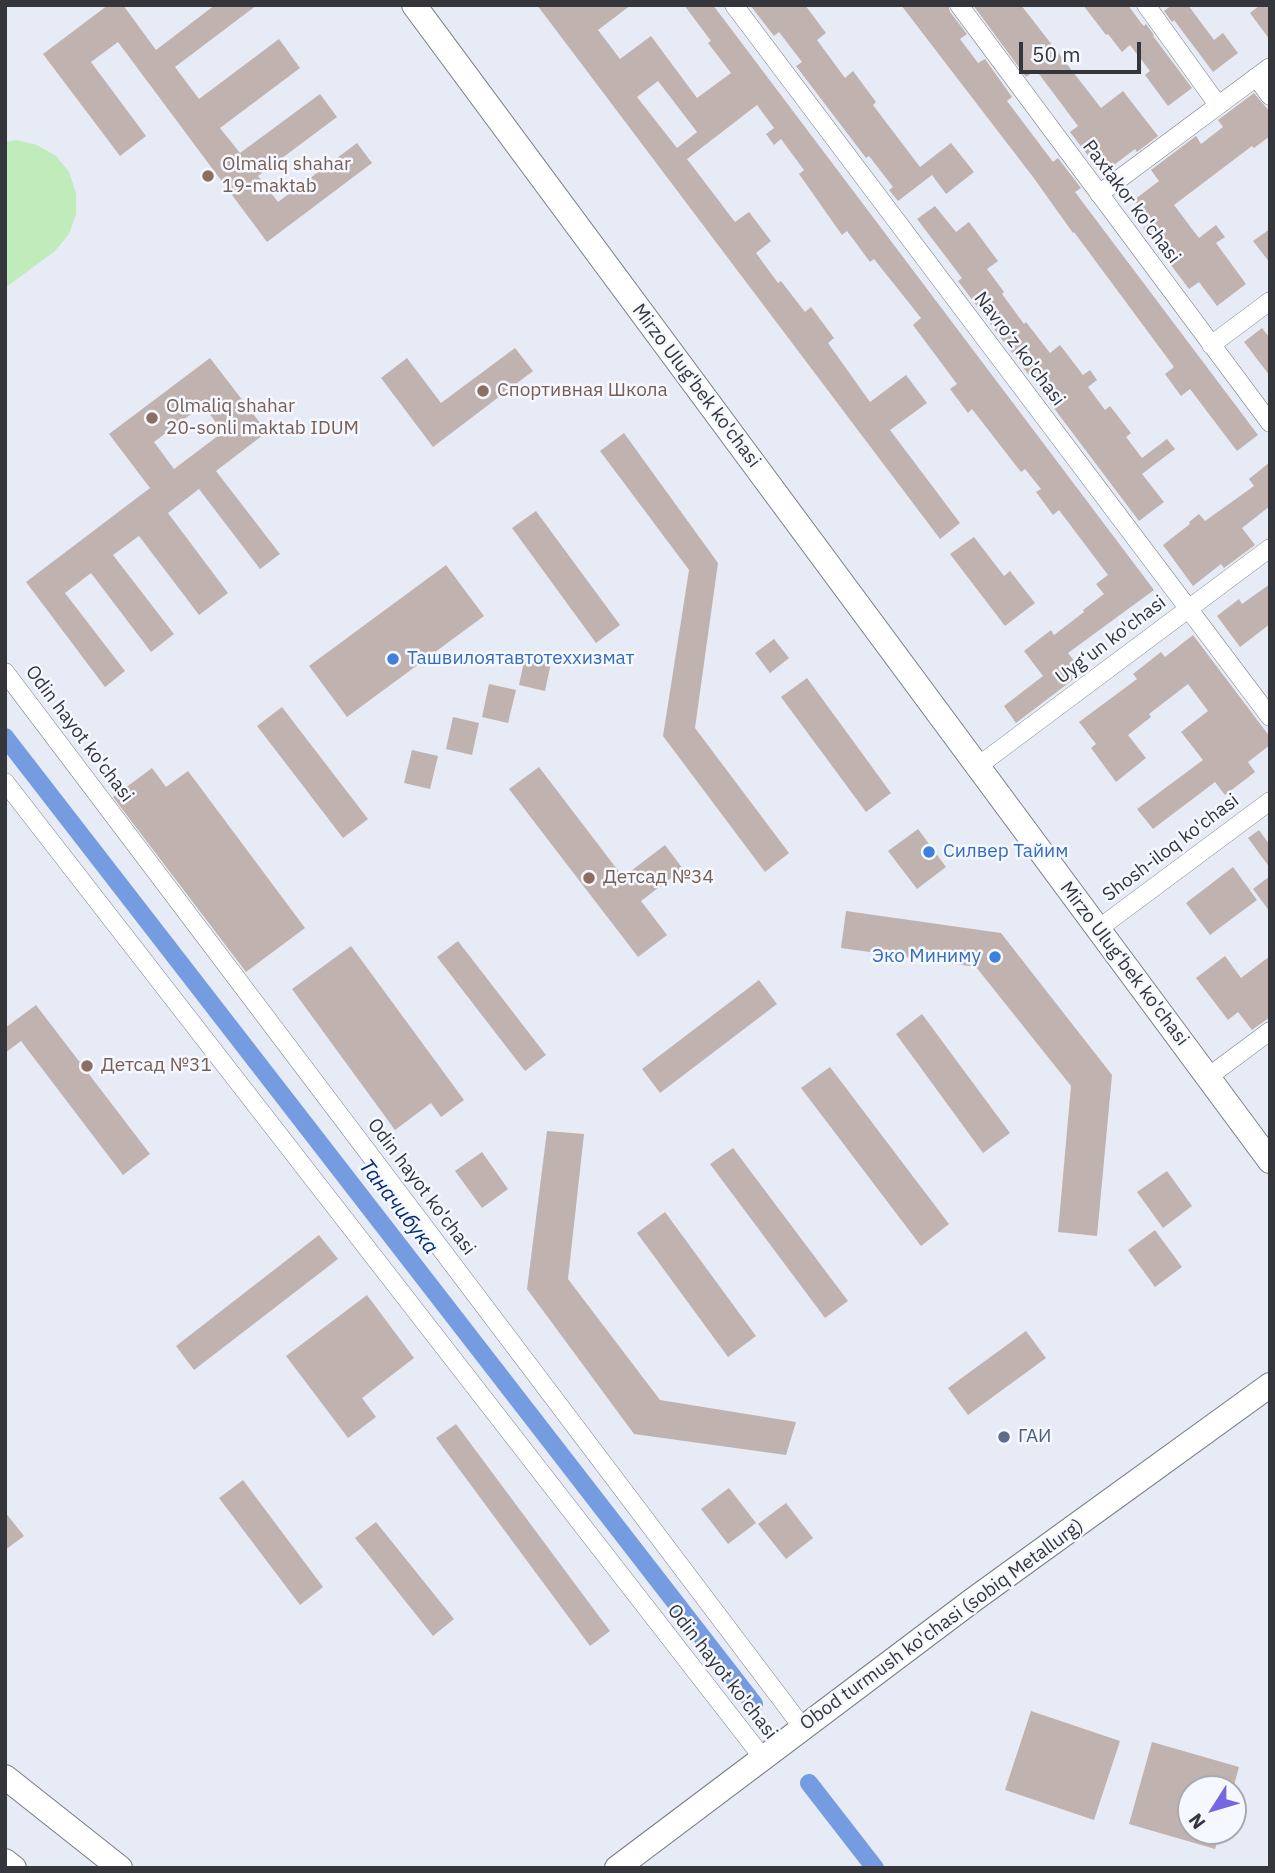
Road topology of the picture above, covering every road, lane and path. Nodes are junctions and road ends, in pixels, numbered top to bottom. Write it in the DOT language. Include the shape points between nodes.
graph roads {
  1 [pos="414,5"];
  2 [pos="734,5"];
  3 [pos="959,5"];
  4 [pos="1146,5"];
  5 [pos="1263,72"];
  6 [pos="1270,96"];
  7 [pos="1218,105"];
  8 [pos="1099,194"];
  9 [pos="1270,301"];
  10 [pos="1211,345"];
  11 [pos="1270,423"];
  12 [pos="1270,548"];
  13 [pos="1188,609"];
  14 [pos="5,672"];
  15 [pos="1270,717"];
  16 [pos="978,766"];
  17 [pos="5,782"];
  18 [pos="1270,801"];
  19 [pos="1098,929"];
  20 [pos="1270,1031"];
  21 [pos="1208,1077"];
  22 [pos="1270,1161"];
  23 [pos="1270,1385"];
  24 [pos="803,1728"];
  25 [pos="763,1758"];
  26 [pos="5,1777"];
  27 [pos="5,1861"];
  28 [pos="14,1868"];
  29 [pos="120,1868"];
  30 [pos="617,1868"];
  1 -- 16 [label="main road, Mirzo Ulug'bek ko'chasi"];
  2 -- 13 [label="street, Navro‘z ko'chasi"];
  3 -- 8 [label="street, Paxtakor ko'chasi"];
  4 -- 7 [label="street"];
  5 -- 6 [label="street"];
  5 -- 7 [label="street"];
  7 -- 8 [label="street"];
  8 -- 10 [label="street, Paxtakor ko'chasi"];
  9 -- 10 [label="street"];
  10 -- 11 [label="street, Paxtakor ko'chasi"];
  12 -- 13 [label="street, Uyg‘un ko'chasi"];
  13 -- 15 [label="street, Navro‘z ko'chasi"];
  13 -- 16 [label="street, Uyg‘un ko'chasi"];
  14 -- 24 [label="street, Odin hayot ko'chasi"];
  16 -- 19 [label="main road, Mirzo Ulug‘bek ko'chasi"];
  17 -- 25 [label="street, Odin hayot ko'chasi"];
  18 -- 19 [label="street, Shosh-iloq ko'chasi"];
  19 -- 21 [label="main road, Mirzo Ulug‘bek ko'chasi"];
  20 -- 21 [label="street"];
  21 -- 22 [label="main road, Mirzo Ulug‘bek ko'chasi"];
  23 -- 24 [label="main road, Obod turmush ko'chasi (sobiq Metallurg)"];
  24 -- 25 [label="main road, Obod turmush ko'chasi (sobiq Metallurg)"];
  25 -- 30 [label="main road, Obod turmush ko'chasi (sobiq Metallurg)"];
  26 -- 29 [label="main road"];
  27 -- 28 [label="main road"];
}
